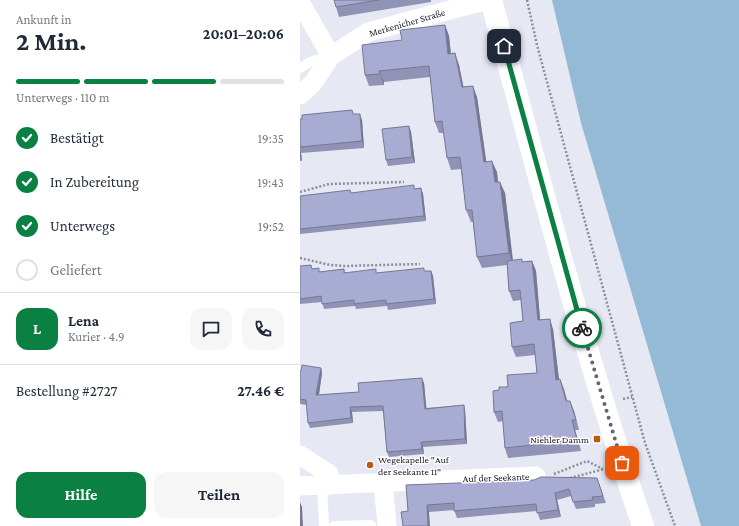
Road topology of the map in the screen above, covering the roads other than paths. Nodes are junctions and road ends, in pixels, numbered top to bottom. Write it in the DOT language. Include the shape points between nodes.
graph roads {
  1 [pos="487,0"];
  2 [pos="491,0"];
  3 [pos="300,2"];
  4 [pos="331,56"];
  5 [pos="300,68"];
  6 [pos="300,95"];
  7 [pos="300,455"];
  8 [pos="536,476"];
  9 [pos="383,482"];
  10 [pos="326,485"];
  11 [pos="300,486"];
  12 [pos="324,526"];
  13 [pos="334,526"];
  14 [pos="379,526"];
  15 [pos="643,526"];
  1 -- 4 [label="street, Merkenicher Straße" via="368,32"];
  2 -- 15 [label="street" via="557,242"];
  3 -- 4 [label="street"];
  4 -- 5 [label="lane"];
  4 -- 6 [label="street, Merkenicher Straße" via="313,83"];
  7 -- 10 [label="street" via="328,474"];
  8 -- 9 [label="street, Auf der Seekante"];
  9 -- 10 [label="street, Auf der Seekante"];
  9 -- 14 [label="street"];
  10 -- 11 [label="street, Auf der Seekante"];
  10 -- 12 [label="lane"];
  13 -- 14 [label="lane"];
}
